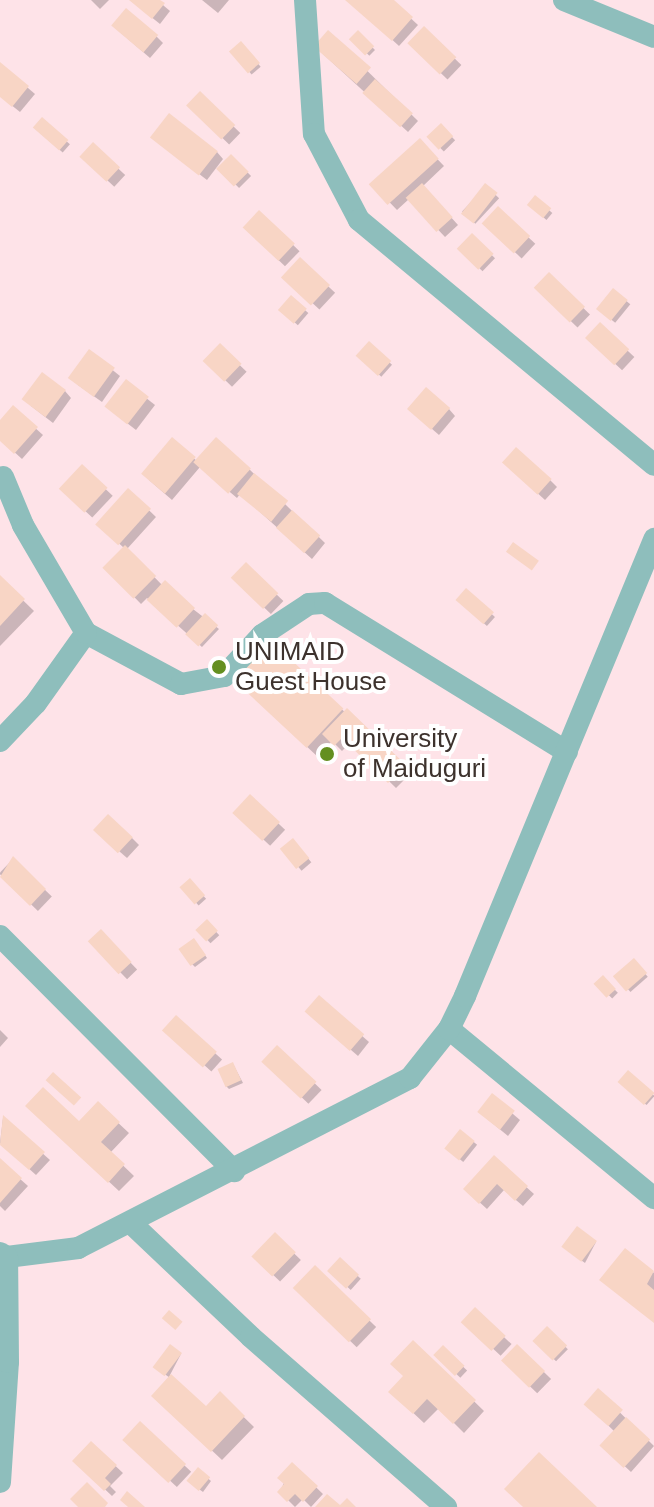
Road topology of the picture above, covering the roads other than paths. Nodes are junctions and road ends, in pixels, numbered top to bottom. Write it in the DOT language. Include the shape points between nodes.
graph roads {
  1 [pos="305,0"];
  2 [pos="564,0"];
  3 [pos="654,37"];
  4 [pos="654,465"];
  5 [pos="3,477"];
  6 [pos="654,539"];
  7 [pos="86,633"];
  8 [pos="0,741"];
  9 [pos="567,752"];
  10 [pos="0,936"];
  11 [pos="449,1029"];
  12 [pos="234,1171"];
  13 [pos="654,1198"];
  14 [pos="132,1224"];
  15 [pos="4,1255"];
  16 [pos="0,1482"];
  17 [pos="446,1507"];
  1 -- 4 [label="street" via="314,134 359,220"];
  2 -- 3 [label="street"];
  5 -- 7 [label="street" via="23,525"];
  6 -- 9 [label="street"];
  7 -- 8 [label="street" via="36,703"];
  7 -- 9 [label="street" via="181,684 224,676 262,635 309,604 325,603"];
  9 -- 11 [label="street"];
  10 -- 12 [label="street"];
  11 -- 12 [label="street" via="410,1078"];
  11 -- 13 [label="street"];
  12 -- 14 [label="street"];
  14 -- 15 [label="street" via="78,1248"];
  14 -- 17 [label="street" via="251,1337"];
  15 -- 16 [label="street" via="8,1362"];
}
